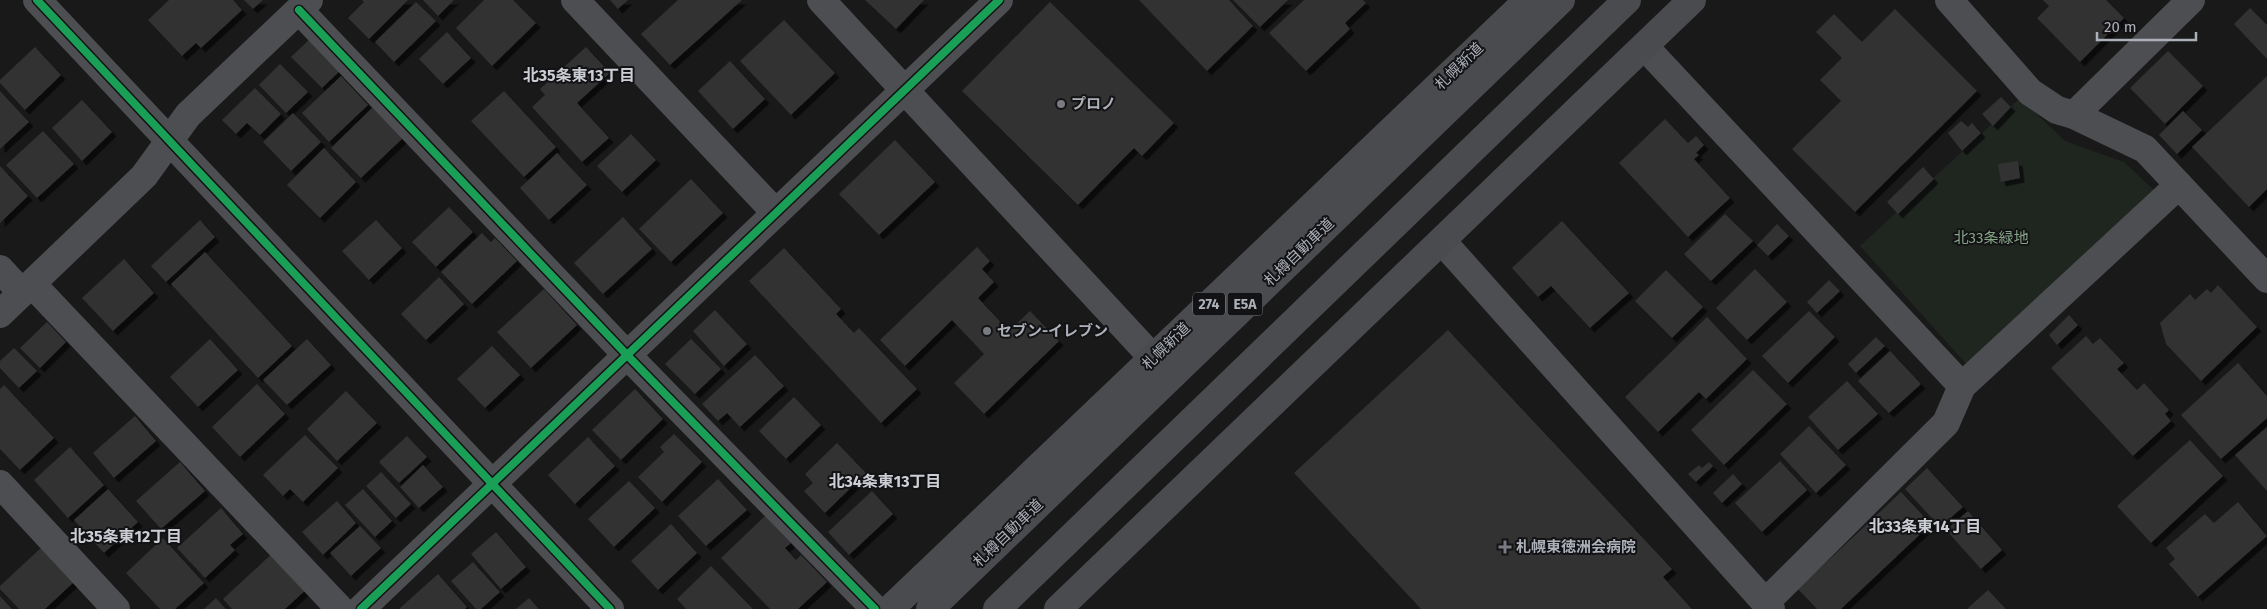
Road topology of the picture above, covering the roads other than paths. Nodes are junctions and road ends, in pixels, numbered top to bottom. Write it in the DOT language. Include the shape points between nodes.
graph roads {
  1 [pos="37,0"];
  2 [pos="575,0"];
  3 [pos="821,0"];
  4 [pos="999,0"];
  5 [pos="1528,0"];
  6 [pos="1561,0"];
  7 [pos="1627,0"];
  8 [pos="1692,0"];
  9 [pos="1949,0"];
  10 [pos="2191,0"];
  11 [pos="304,5"];
  12 [pos="1645,47"];
  13 [pos="906,90"];
  14 [pos="2074,115"];
  15 [pos="170,140"];
  16 [pos="2179,184"];
  17 [pos="776,213"];
  18 [pos="1442,241"];
  19 [pos="0,269"];
  20 [pos="2267,280"];
  21 [pos="27,288"];
  22 [pos="0,314"];
  23 [pos="627,355"];
  24 [pos="1153,358"];
  25 [pos="1962,386"];
  26 [pos="0,484"];
  27 [pos="492,484"];
  28 [pos="1768,606"];
  29 [pos="116,609"];
  30 [pos="340,609"];
  31 [pos="360,609"];
  32 [pos="610,609"];
  33 [pos="875,609"];
  34 [pos="890,609"];
  35 [pos="930,609"];
  36 [pos="997,609"];
  37 [pos="1058,609"];
  1 -- 15 [label="street"];
  2 -- 17 [label="street"];
  3 -- 13 [label="street"];
  4 -- 13 [label="street"];
  5 -- 24 [label="highway, 札幌新道 / 274"];
  6 -- 35 [label="highway, 札樽自動車道 / E5A"];
  7 -- 36 [label="highway"];
  8 -- 12 [label="highway"];
  9 -- 14 [label="street" via="2030,92 2057,110"];
  10 -- 14 [label="street"];
  11 -- 15 [label="street" via="188,115"];
  11 -- 23 [label="street"];
  12 -- 18 [label="highway"];
  12 -- 25 [label="street"];
  13 -- 17 [label="street"];
  13 -- 24 [label="street"];
  14 -- 16 [label="street" via="2145,149"];
  15 -- 21 [label="street" via="144,176"];
  15 -- 27 [label="street"];
  16 -- 20 [label="street"];
  16 -- 25 [label="street"];
  17 -- 23 [label="street"];
  18 -- 28 [label="street"];
  18 -- 37 [label="highway"];
  19 -- 21 [label="street"];
  21 -- 22 [label="street"];
  21 -- 30 [label="street"];
  23 -- 27 [label="street"];
  23 -- 33 [label="street"];
  24 -- 34 [label="highway, 札幌新道 / 274"];
  25 -- 28 [label="street" via="1946,423"];
  26 -- 29 [label="street"];
  27 -- 31 [label="street"];
  27 -- 32 [label="street"];
}
